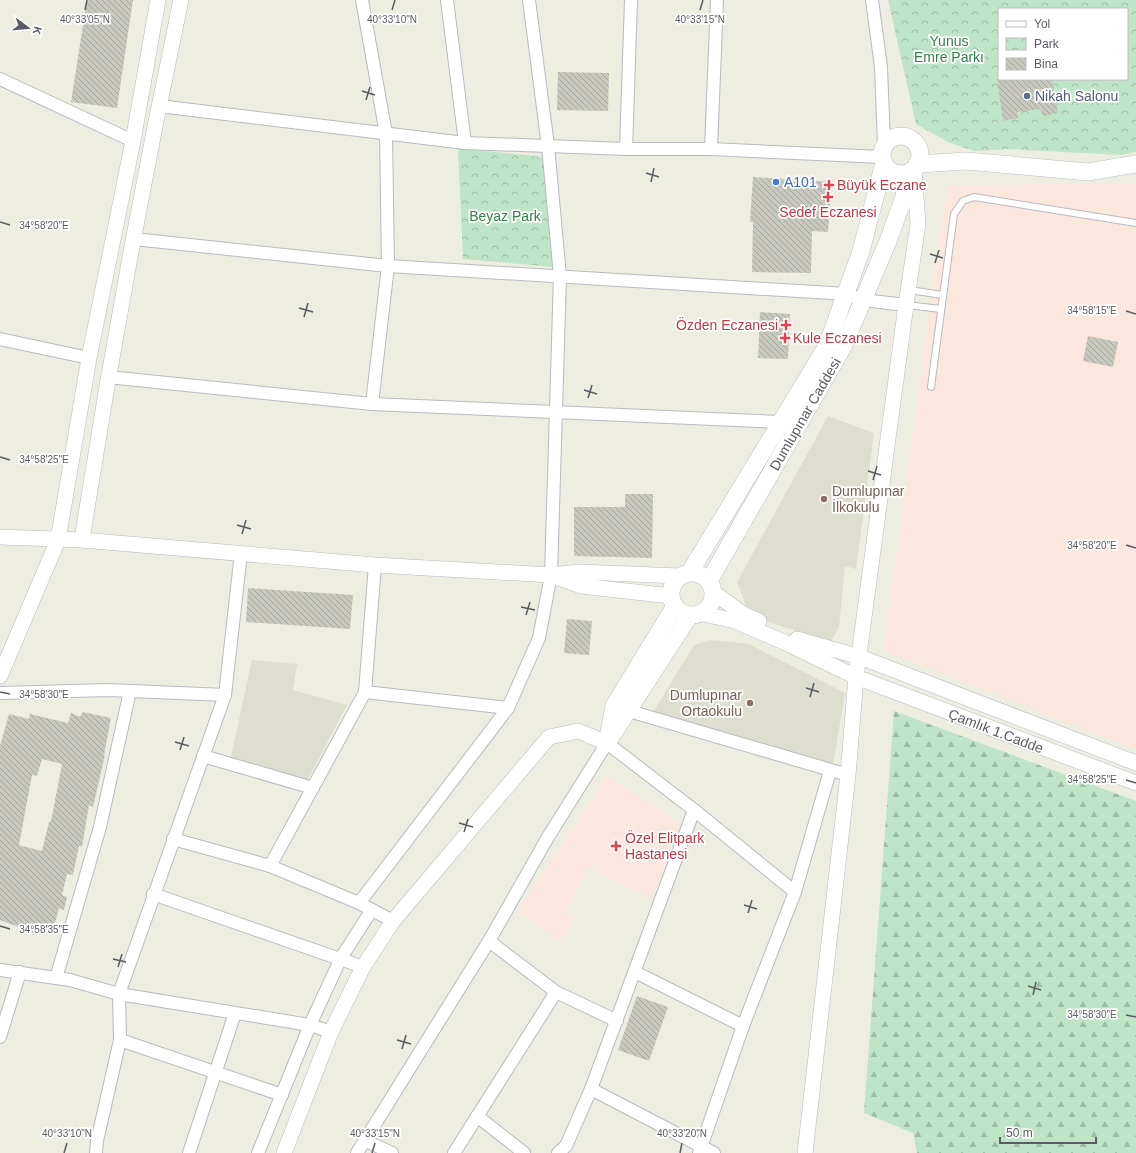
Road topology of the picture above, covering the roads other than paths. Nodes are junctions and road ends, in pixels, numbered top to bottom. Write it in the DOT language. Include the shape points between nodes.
graph roads {
  1 [pos="158,0"];
  2 [pos="181,0"];
  3 [pos="362,0"];
  4 [pos="448,0"];
  5 [pos="529,0"];
  6 [pos="631,0"];
  7 [pos="717,0"];
  8 [pos="872,0"];
  9 [pos="0,79"];
  10 [pos="159,106"];
  11 [pos="386,134"];
  12 [pos="133,141"];
  13 [pos="465,143"];
  14 [pos="548,146"];
  15 [pos="626,149"];
  16 [pos="711,149"];
  17 [pos="883,155"];
  18 [pos="915,163"];
  19 [pos="1136,164"];
  20 [pos="1136,223"];
  21 [pos="134,239"];
  22 [pos="388,266"];
  23 [pos="560,276"];
  24 [pos="908,289"];
  25 [pos="847,294"];
  26 [pos="943,295"];
  27 [pos="863,300"];
  28 [pos="906,304"];
  29 [pos="941,309"];
  30 [pos="0,339"];
  31 [pos="89,358"];
  32 [pos="108,377"];
  33 [pos="931,387"];
  34 [pos="372,404"];
  35 [pos="557,411"];
  36 [pos="781,422"];
  37 [pos="0,537"];
  38 [pos="58,540"];
  39 [pos="82,540"];
  40 [pos="241,553"];
  41 [pos="375,565"];
  42 [pos="684,574"];
  43 [pos="551,575"];
  44 [pos="711,586"];
  45 [pos="673,601"];
  46 [pos="695,614"];
  47 [pos="860,657"];
  48 [pos="0,676"];
  49 [pos="856,677"];
  50 [pos="130,692"];
  51 [pos="365,692"];
  52 [pos="0,693"];
  53 [pos="224,695"];
  54 [pos="508,708"];
  55 [pos="629,711"];
  56 [pos="607,743"];
  57 [pos="203,756"];
  58 [pos="1136,763"];
  59 [pos="830,771"];
  60 [pos="848,775"];
  61 [pos="1136,783"];
  62 [pos="313,788"];
  63 [pos="694,810"];
  64 [pos="173,839"];
  65 [pos="270,866"];
  66 [pos="795,892"];
  67 [pos="154,894"];
  68 [pos="359,904"];
  69 [pos="371,911"];
  70 [pos="393,921"];
  71 [pos="489,940"];
  72 [pos="341,958"];
  73 [pos="363,967"];
  74 [pos="0,970"];
  75 [pos="20,972"];
  76 [pos="635,972"];
  77 [pos="56,978"];
  78 [pos="556,992"];
  79 [pos="119,994"];
  80 [pos="235,1013"];
  81 [pos="617,1021"];
  82 [pos="310,1025"];
  83 [pos="743,1026"];
  84 [pos="331,1032"];
  85 [pos="0,1037"];
  86 [pos="120,1040"];
  87 [pos="216,1072"];
  88 [pos="591,1089"];
  89 [pos="282,1095"];
  90 [pos="477,1116"];
  91 [pos="364,1140"];
  92 [pos="701,1151"];
  93 [pos="96,1153"];
  94 [pos="189,1153"];
  95 [pos="258,1153"];
  96 [pos="284,1153"];
  97 [pos="356,1153"];
  98 [pos="392,1153"];
  99 [pos="454,1153"];
  100 [pos="524,1153"];
  101 [pos="558,1153"];
  102 [pos="714,1153"];
  103 [pos="805,1153"];
  1 -- 12 [label="street"];
  2 -- 10 [label="street"];
  3 -- 11 [label="street"];
  4 -- 13 [label="street"];
  5 -- 14 [label="street"];
  6 -- 15 [label="street"];
  7 -- 16 [label="street"];
  8 -- 17 [label="street" via="881,67"];
  9 -- 12 [label="street"];
  10 -- 11 [label="street"];
  10 -- 21 [label="street"];
  11 -- 13 [label="street"];
  11 -- 22 [label="street"];
  12 -- 31 [label="street"];
  13 -- 14 [label="street"];
  14 -- 15 [label="street"];
  14 -- 23 [label="street"];
  15 -- 16 [label="street"];
  16 -- 17 [label="street"];
  17 -- 18 [label="main road" via="892,172 904,174"];
  17 -- 18 [label="main road" via="888,140 899,136 911,139"];
  17 -- 25 [label="main road, Dumlupınar Caddesi" via="861,251"];
  18 -- 19 [label="main road" via="967,161 1088,172"];
  18 -- 24 [label="street" via="918,224"];
  18 -- 27 [label="main road, Dumlupınar Caddesi"];
  20 -- 26 [label="lane" via="968,198 959,205 954,214"];
  21 -- 22 [label="street"];
  21 -- 32 [label="street"];
  22 -- 23 [label="street"];
  22 -- 34 [label="street"];
  23 -- 25 [label="street"];
  23 -- 35 [label="street"];
  24 -- 26 [label="lane"];
  24 -- 28 [label="street"];
  25 -- 27 [label="street"];
  25 -- 36 [label="main road, Dumlupınar Caddesi" via="827,346"];
  26 -- 29 [label="lane"];
  27 -- 28 [label="street"];
  27 -- 44 [label="main road, Dumlupınar Caddesi" via="844,345"];
  28 -- 29 [label="lane"];
  28 -- 47 [label="street"];
  29 -- 33 [label="lane"];
  30 -- 31 [label="street"];
  31 -- 38 [label="street"];
  32 -- 34 [label="street"];
  32 -- 39 [label="street"];
  34 -- 35 [label="street"];
  35 -- 36 [label="street"];
  35 -- 43 [label="street"];
  36 -- 42 [label="main road, Dumlupınar Caddesi"];
  37 -- 38 [label="street"];
  38 -- 39 [label="street"];
  38 -- 48 [label="street"];
  39 -- 40 [label="street"];
  40 -- 41 [label="street"];
  40 -- 53 [label="street"];
  41 -- 43 [label="street"];
  41 -- 51 [label="street"];
  42 -- 43 [label="street" via="580,572"];
  42 -- 44 [label="main road" via="701,574"];
  42 -- 45 [label="main road" via="672,585"];
  43 -- 45 [label="street" via="581,586"];
  43 -- 54 [label="street" via="539,638"];
  44 -- 46 [label="main road" via="712,601 707,608"];
  44 -- 47 [label="street" via="743,614 798,640"];
  45 -- 46 [label="main road" via="682,612"];
  45 -- 56 [label="main road" via="614,706"];
  46 -- 49 [label="street, Çamlık 1.Cadde" via="735,621"];
  46 -- 55 [label="main road"];
  47 -- 49 [label="street"];
  47 -- 58 [label="street"];
  49 -- 60 [label="street"];
  49 -- 61 [label="street, Çamlık 1.Cadde"];
  50 -- 52 [label="street"];
  50 -- 53 [label="street"];
  50 -- 77 [label="street" via="100,827"];
  51 -- 54 [label="street"];
  51 -- 62 [label="street"];
  53 -- 57 [label="street"];
  54 -- 68 [label="street"];
  55 -- 56 [label="main road"];
  55 -- 59 [label="street"];
  56 -- 63 [label="street"];
  56 -- 70 [label="street" via="578,731 549,737"];
  56 -- 71 [label="street" via="548,837"];
  57 -- 62 [label="street"];
  57 -- 64 [label="street"];
  59 -- 60 [label="street"];
  59 -- 66 [label="street"];
  60 -- 103 [label="street"];
  62 -- 65 [label="street"];
  63 -- 66 [label="street"];
  63 -- 76 [label="street"];
  64 -- 65 [label="street"];
  64 -- 67 [label="street"];
  65 -- 68 [label="street"];
  66 -- 83 [label="street"];
  67 -- 72 [label="street"];
  67 -- 79 [label="street"];
  68 -- 69 [label="street"];
  69 -- 70 [label="street"];
  69 -- 72 [label="street"];
  70 -- 73 [label="street"];
  71 -- 78 [label="street"];
  71 -- 91 [label="street"];
  72 -- 73 [label="street"];
  72 -- 82 [label="street"];
  73 -- 84 [label="street"];
  74 -- 75 [label="street"];
  75 -- 77 [label="street"];
  75 -- 85 [label="street"];
  76 -- 81 [label="street"];
  76 -- 83 [label="street"];
  77 -- 79 [label="street"];
  78 -- 81 [label="street"];
  78 -- 90 [label="street"];
  79 -- 80 [label="street"];
  79 -- 86 [label="street"];
  80 -- 82 [label="street"];
  80 -- 87 [label="street"];
  81 -- 88 [label="street"];
  82 -- 84 [label="street"];
  82 -- 89 [label="street"];
  83 -- 92 [label="street"];
  84 -- 96 [label="street"];
  86 -- 87 [label="street"];
  86 -- 93 [label="street"];
  87 -- 89 [label="street"];
  87 -- 94 [label="street"];
  88 -- 92 [label="street"];
  88 -- 101 [label="street" via="566,1146"];
  89 -- 95 [label="street"];
  90 -- 99 [label="street"];
  90 -- 100 [label="street"];
  91 -- 97 [label="street"];
  91 -- 98 [label="street"];
  92 -- 102 [label="street"];
}
